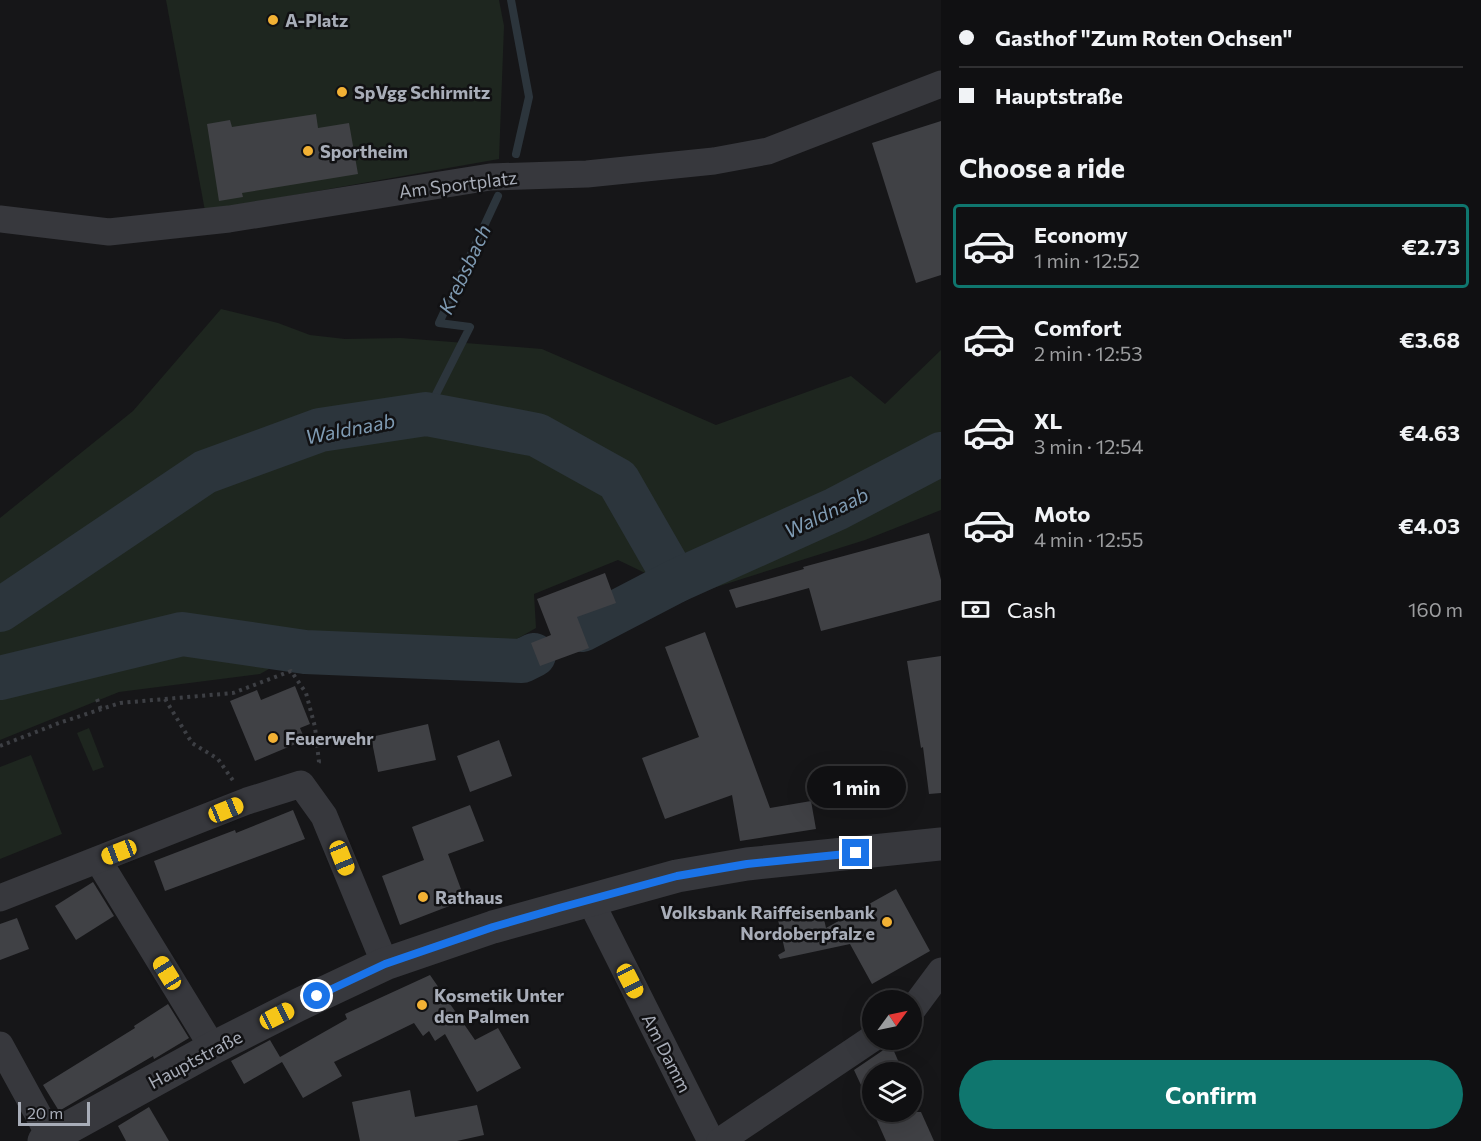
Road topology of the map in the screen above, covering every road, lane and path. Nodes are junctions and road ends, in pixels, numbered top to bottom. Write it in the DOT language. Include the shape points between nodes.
graph roads {
  1 [pos="941,84"];
  2 [pos="0,219"];
  3 [pos="97,699"];
  4 [pos="165,699"];
  5 [pos="101,710"];
  6 [pos="0,746"];
  7 [pos="301,784"];
  8 [pos="247,801"];
  9 [pos="941,844"];
  10 [pos="98,860"];
  11 [pos="0,898"];
  12 [pos="590,900"];
  13 [pos="385,964"];
  14 [pos="941,971"];
  15 [pos="922,997"];
  16 [pos="862,1045"];
  17 [pos="0,1046"];
  18 [pos="213,1048"];
  19 [pos="48,1139"];
  20 [pos="711,1141"];
  21 [pos="720,1141"];
  1 -- 2 [label="street, Am Sportplatz" via="768,151 714,161 586,174 490,177 229,219 109,231"];
  3 -- 5 [label="path"];
  4 -- 5 [label="path"];
  4 -- 7 [label="path" via="233,693 291,671 306,693 319,762"];
  4 -- 8 [label="path" via="192,743 218,759"];
  5 -- 6 [label="path"];
  7 -- 8 [label="street"];
  7 -- 13 [label="street" via="324,816"];
  8 -- 10 [label="street"];
  9 -- 12 [label="street, Hauptstraße" via="747,864 677,876"];
  10 -- 11 [label="street"];
  10 -- 18 [label="street"];
  12 -- 13 [label="street, Hauptstraße" via="493,927"];
  12 -- 20 [label="street, Am Damm"];
  13 -- 18 [label="street, Hauptstraße"];
  14 -- 15 [label="street"];
  16 -- 21 [label="street"];
  17 -- 19 [label="street"];
  18 -- 19 [label="street, Hauptstraße"];
}
